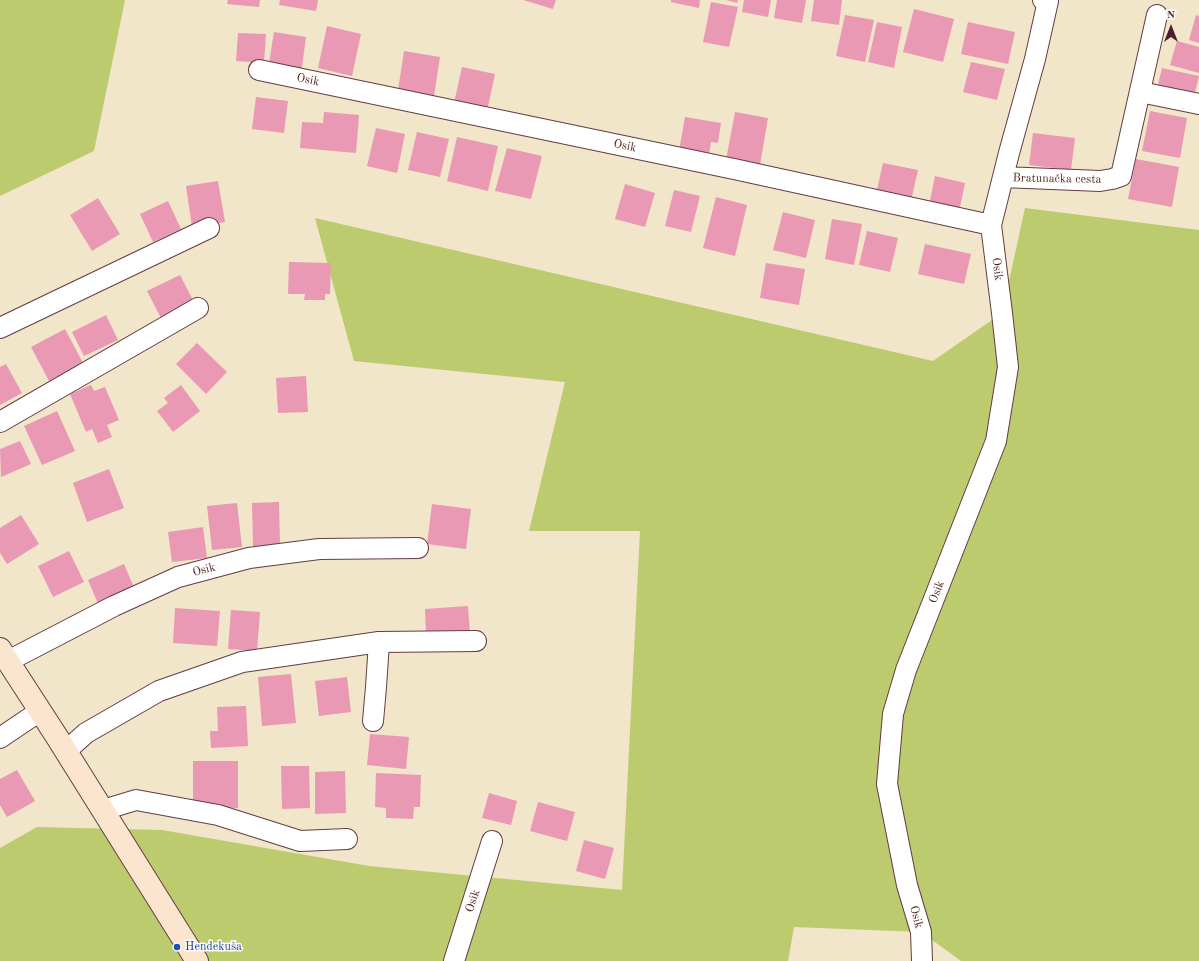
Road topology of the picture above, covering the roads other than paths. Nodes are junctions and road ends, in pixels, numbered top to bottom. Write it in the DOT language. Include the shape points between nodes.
graph roads {
  1 [pos="1043,0"];
  2 [pos="1157,15"];
  3 [pos="259,70"];
  4 [pos="1140,92"];
  5 [pos="1199,104"];
  6 [pos="1003,177"];
  7 [pos="991,225"];
  8 [pos="208,228"];
  9 [pos="198,308"];
  10 [pos="0,328"];
  11 [pos="0,422"];
  12 [pos="418,548"];
  13 [pos="476,641"];
  14 [pos="379,642"];
  15 [pos="4,655"];
  16 [pos="40,711"];
  17 [pos="373,721"];
  18 [pos="0,738"];
  19 [pos="66,751"];
  20 [pos="103,810"];
  21 [pos="347,839"];
  22 [pos="492,841"];
  23 [pos="197,961"];
  24 [pos="454,961"];
  25 [pos="922,961"];
  1 -- 6 [label="street, Osik" via="1048,1 1037,52"];
  2 -- 4 [label="street, Bratunačka cesta"];
  3 -- 7 [label="street, Osik" via="718,165"];
  4 -- 5 [label="street"];
  4 -- 6 [label="street, Bratunačka cesta" via="1121,176 1100,181"];
  6 -- 7 [label="street, Osik"];
  7 -- 25 [label="street, Osik" via="1008,367 996,441 909,663 893,714 887,784 907,885 921,932"];
  8 -- 10 [label="street"];
  9 -- 11 [label="street"];
  12 -- 15 [label="street, Osik" via="312,550 249,558 178,577"];
  13 -- 14 [label="street"];
  14 -- 17 [label="street"];
  14 -- 19 [label="street" via="242,662 159,690 86,733"];
  15 -- 16 [label="main road"];
  16 -- 18 [label="street"];
  16 -- 19 [label="main road"];
  19 -- 20 [label="main road"];
  20 -- 21 [label="street" via="136,800 218,815 300,841"];
  20 -- 23 [label="main road"];
  22 -- 24 [label="street, Osik"];
}
